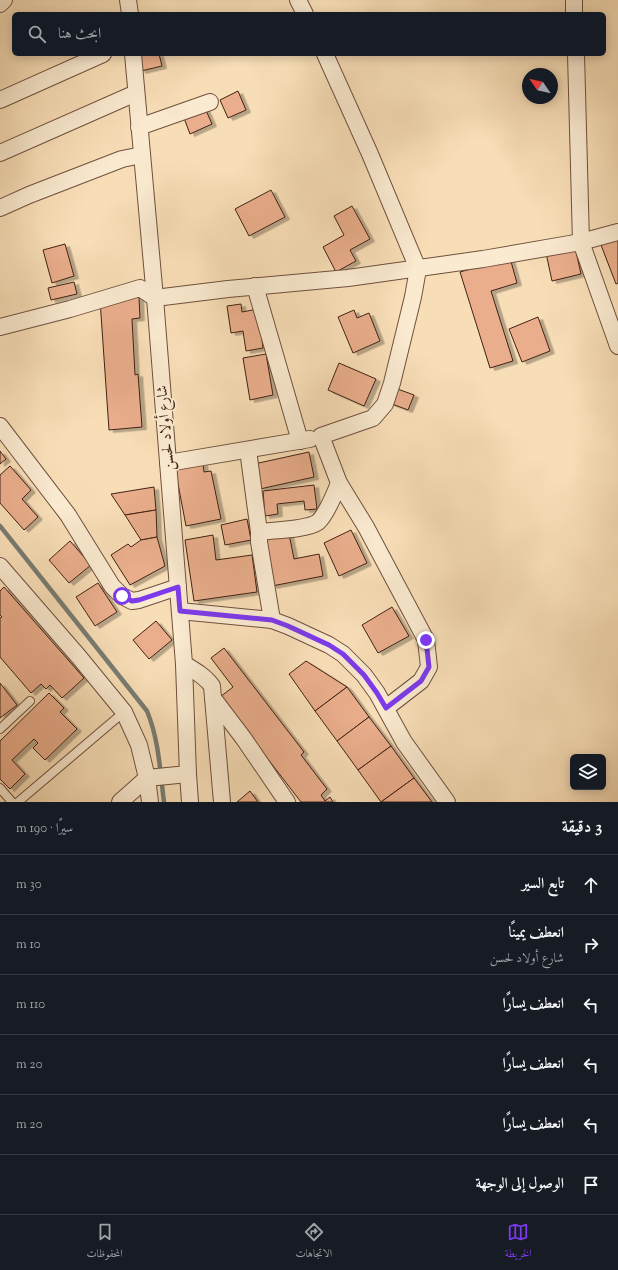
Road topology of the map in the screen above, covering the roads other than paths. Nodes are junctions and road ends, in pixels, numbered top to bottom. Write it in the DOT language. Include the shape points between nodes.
graph roads {
  1 [pos="4,0"];
  2 [pos="128,0"];
  3 [pos="298,0"];
  4 [pos="574,0"];
  5 [pos="0,4"];
  6 [pos="130,12"];
  7 [pos="304,12"];
  8 [pos="574,12"];
  9 [pos="99,56"];
  10 [pos="133,56"];
  11 [pos="326,56"];
  12 [pos="576,56"];
  13 [pos="136,93"];
  14 [pos="0,100"];
  15 [pos="210,102"];
  16 [pos="139,127"];
  17 [pos="0,154"];
  18 [pos="142,154"];
  19 [pos="0,208"];
  20 [pos="618,232"];
  21 [pos="581,242"];
  22 [pos="418,269"];
  23 [pos="255,286"];
  24 [pos="155,298"];
  25 [pos="0,327"];
  26 [pos="618,346"];
  27 [pos="0,426"];
  28 [pos="321,436"];
  29 [pos="300,441"];
  30 [pos="248,450"];
  31 [pos="168,463"];
  32 [pos="339,483"];
  33 [pos="259,532"];
  34 [pos="3,574"];
  35 [pos="178,587"];
  36 [pos="180,611"];
  37 [pos="272,620"];
  38 [pos="184,664"];
  39 [pos="214,698"];
  40 [pos="30,701"];
  41 [pos="386,708"];
  42 [pos="124,712"];
  43 [pos="0,729"];
  44 [pos="188,774"];
  45 [pos="156,777"];
  46 [pos="0,788"];
  47 [pos="12,802"];
  48 [pos="18,802"];
  49 [pos="120,802"];
  50 [pos="150,802"];
  51 [pos="190,802"];
  52 [pos="222,802"];
  53 [pos="287,802"];
  54 [pos="447,802"];
  1 -- 5 [label="street"];
  2 -- 6 [label="street"];
  3 -- 7 [label="street"];
  4 -- 8 [label="street"];
  9 -- 14 [label="street"];
  10 -- 13 [label="street, شارع أولاد لحسن"];
  11 -- 22 [label="street"];
  12 -- 21 [label="street"];
  13 -- 16 [label="street, شارع أولاد لحسن"];
  13 -- 17 [label="street"];
  15 -- 16 [label="street"];
  16 -- 18 [label="street, شارع أولاد لحسن"];
  18 -- 19 [label="street" via="122,159"];
  18 -- 24 [label="street, شارع أولاد لحسن"];
  20 -- 21 [label="street"];
  21 -- 22 [label="street"];
  21 -- 26 [label="street"];
  22 -- 23 [label="street"];
  22 -- 28 [label="street" via="385,404 373,418"];
  23 -- 24 [label="street"];
  23 -- 29 [label="street"];
  24 -- 25 [label="street" via="140,288"];
  24 -- 31 [label="street, شارع أولاد لحسن"];
  27 -- 35 [label="street" via="68,515 112,586 122,596 132,601 139,600"];
  28 -- 29 [label="street"];
  28 -- 32 [label="street"];
  29 -- 30 [label="street"];
  30 -- 31 [label="street"];
  30 -- 33 [label="street"];
  31 -- 35 [label="street, شارع أولاد لحسن"];
  32 -- 33 [label="street" via="317,522 305,527"];
  32 -- 41 [label="street" via="366,527 426,640 429,667 421,681"];
  33 -- 37 [label="street" via="258,542"];
  34 -- 42 [label="street" via="79,657"];
  35 -- 36 [label="street, شارع أولاد لحسن"];
  36 -- 37 [label="street"];
  36 -- 38 [label="street, شارع أولاد لحسن"];
  37 -- 41 [label="street" via="323,642 343,654 364,675"];
  38 -- 39 [label="street" via="208,680"];
  38 -- 44 [label="street, شارع أولاد لحسن"];
  39 -- 52 [label="street"];
  39 -- 53 [label="street"];
  40 -- 43 [label="lane"];
  41 -- 54 [label="street" via="404,742"];
  42 -- 45 [label="street"];
  42 -- 48 [label="lane"];
  44 -- 45 [label="street"];
  44 -- 51 [label="street, شارع أولاد لحسن"];
  45 -- 49 [label="street"];
  45 -- 50 [label="street"];
  46 -- 47 [label="lane"];
}
